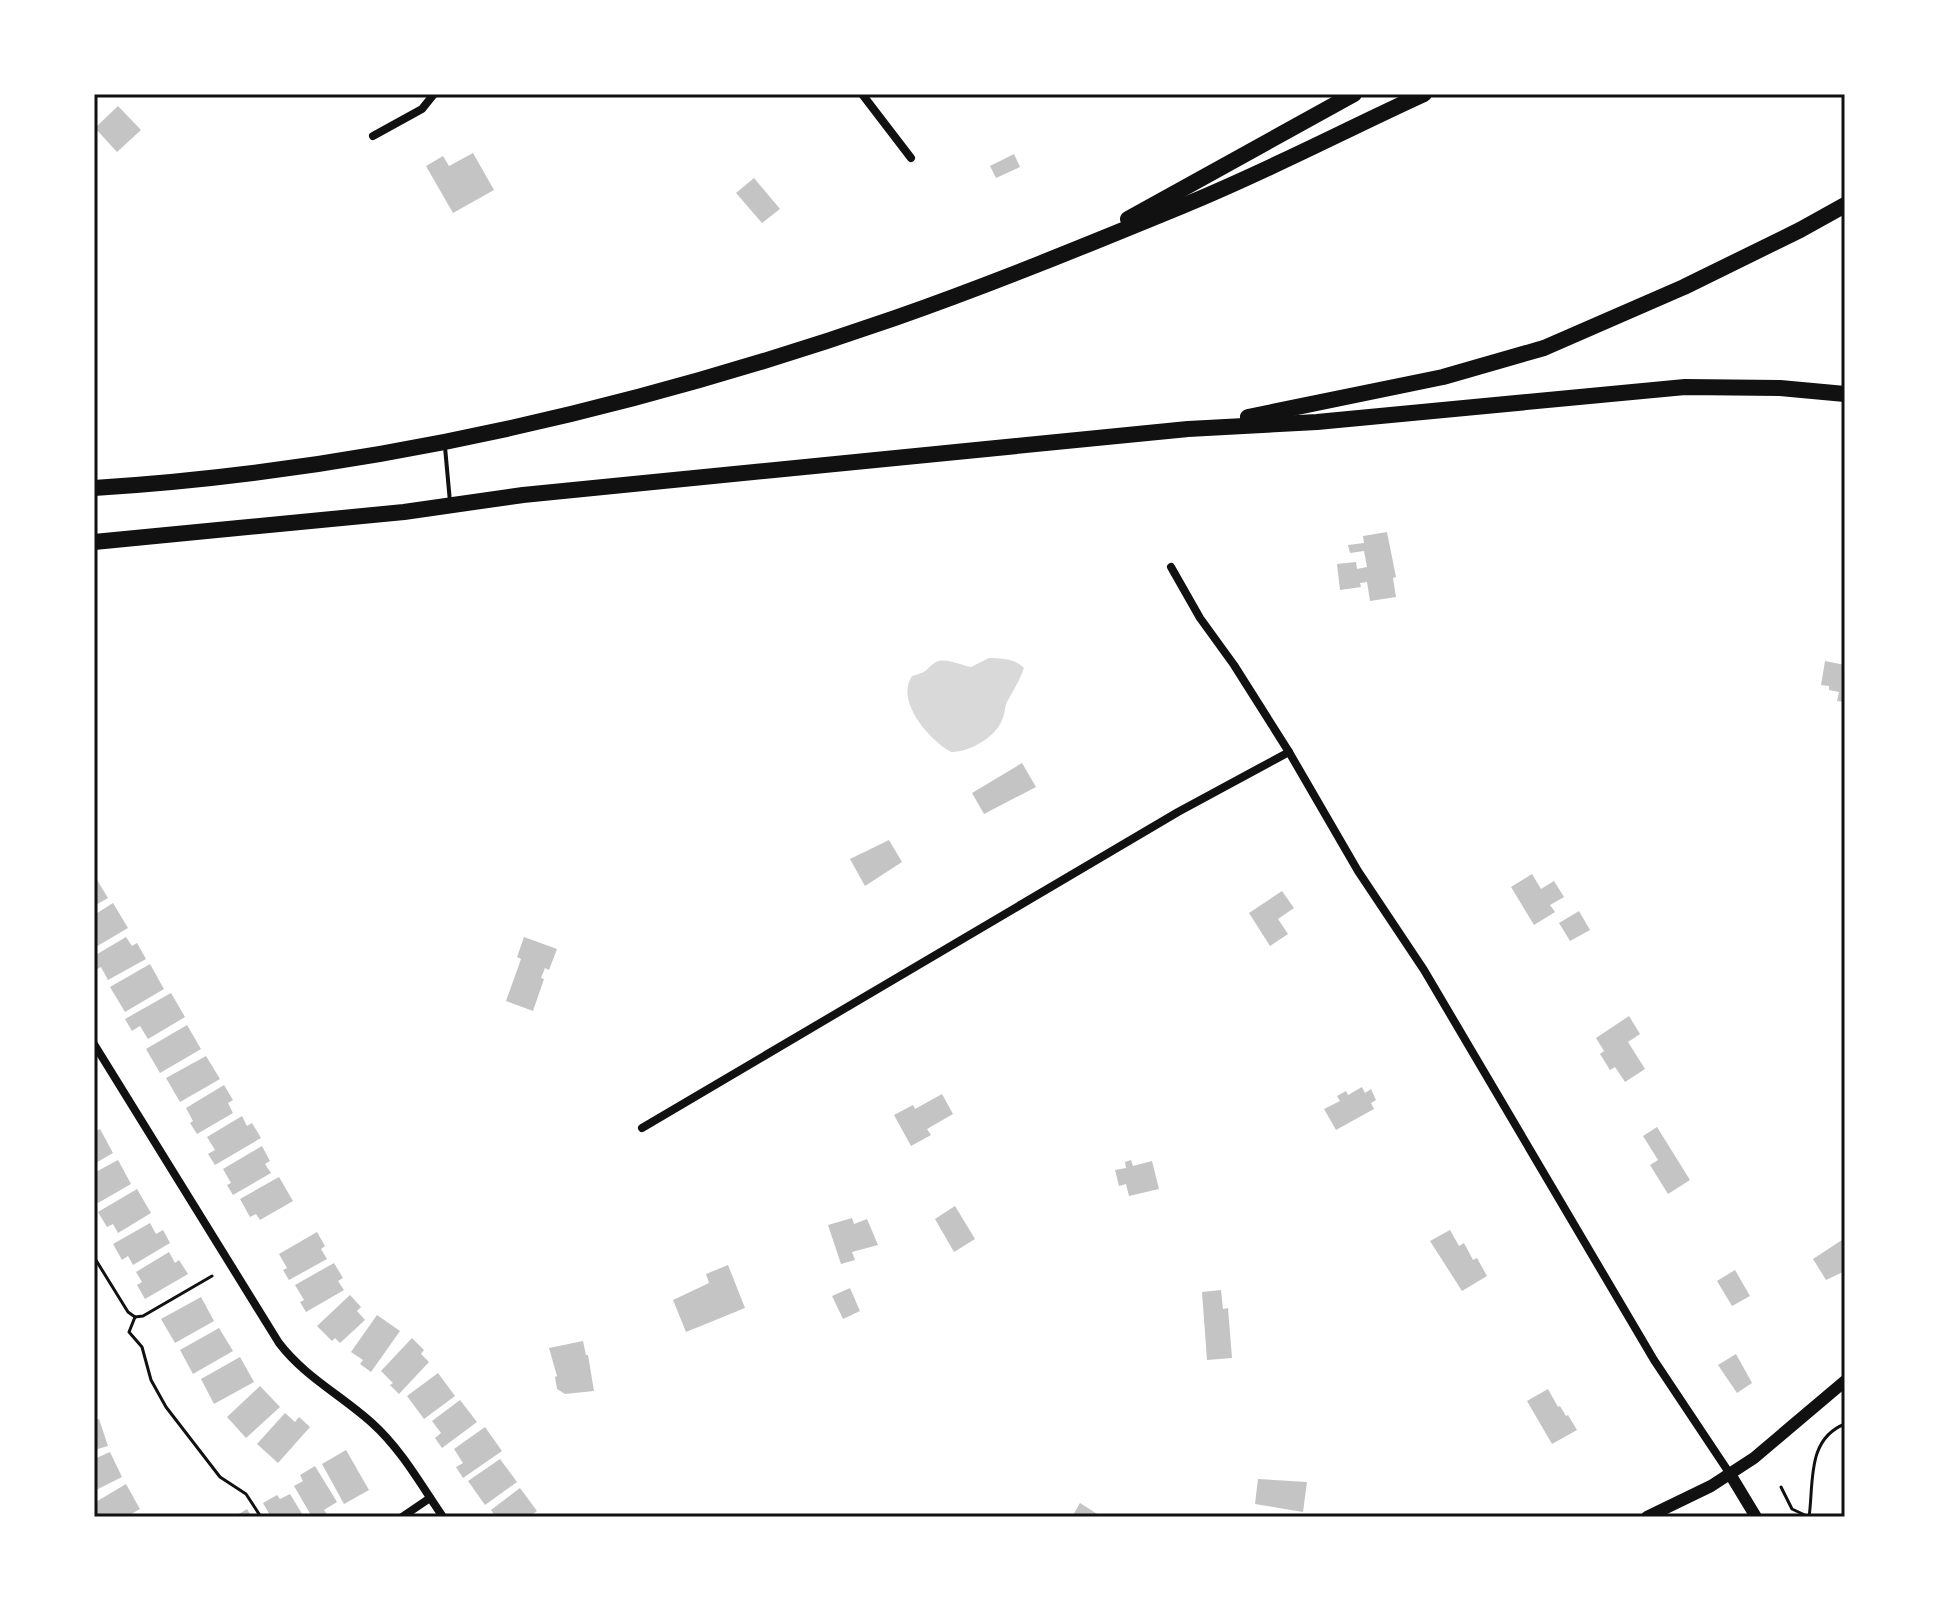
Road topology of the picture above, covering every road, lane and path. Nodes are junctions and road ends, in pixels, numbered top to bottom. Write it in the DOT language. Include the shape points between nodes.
graph roads {
  1 [pos="434,94"];
  2 [pos="862,94"];
  3 [pos="1354,94"];
  4 [pos="1424,94"];
  5 [pos="373,136"];
  6 [pos="911,158"];
  7 [pos="1845,205"];
  8 [pos="1088,243"];
  9 [pos="1845,394"];
  10 [pos="1188,429"];
  11 [pos="445,441"];
  12 [pos="94,488"];
  13 [pos="450,505"];
  14 [pos="94,542"];
  15 [pos="1171,567"];
  16 [pos="1289,752"];
  17 [pos="94,1044"];
  18 [pos="642,1128"];
  19 [pos="94,1257"];
  20 [pos="212,1276"];
  21 [pos="135,1317"];
  22 [pos="1845,1381"];
  23 [pos="1845,1424"];
  24 [pos="1730,1474"];
  25 [pos="1781,1487"];
  26 [pos="430,1498"];
  27 [pos="261,1517"];
  28 [pos="402,1517"];
  29 [pos="443,1517"];
  30 [pos="1647,1517"];
  31 [pos="1756,1517"];
  32 [pos="1809,1517"];
  1 -- 5 [label="street" via="422,109"];
  2 -- 6 [label="street"];
  3 -- 8 [label="highway"];
  4 -- 8 [label="highway" via="1185,205"];
  7 -- 10 [label="highway" via="1697,280 1544,348 1443,377"];
  8 -- 11 [label="highway" via="766,360"];
  9 -- 10 [label="highway" via="1685,387"];
  10 -- 13 [label="highway"];
  11 -- 12 [label="highway" via="294,467"];
  11 -- 13 [label="lane"];
  13 -- 14 [label="highway"];
  15 -- 16 [label="street"];
  16 -- 18 [label="street"];
  16 -- 24 [label="street" via="1654,1360"];
  17 -- 26 [label="street" via="279,1343 314,1379 376,1426"];
  19 -- 21 [label="path"];
  20 -- 21 [label="path"];
  21 -- 27 [label="path" via="129,1332 142,1347 166,1407 220,1477 246,1494"];
  22 -- 24 [label="main road"];
  23 -- 32 [label="path" via="1818,1450"];
  24 -- 30 [label="main road"];
  24 -- 31 [label="main road"];
  25 -- 32 [label="path" via="1792,1509"];
  26 -- 28 [label="street"];
  26 -- 29 [label="street"];
}
